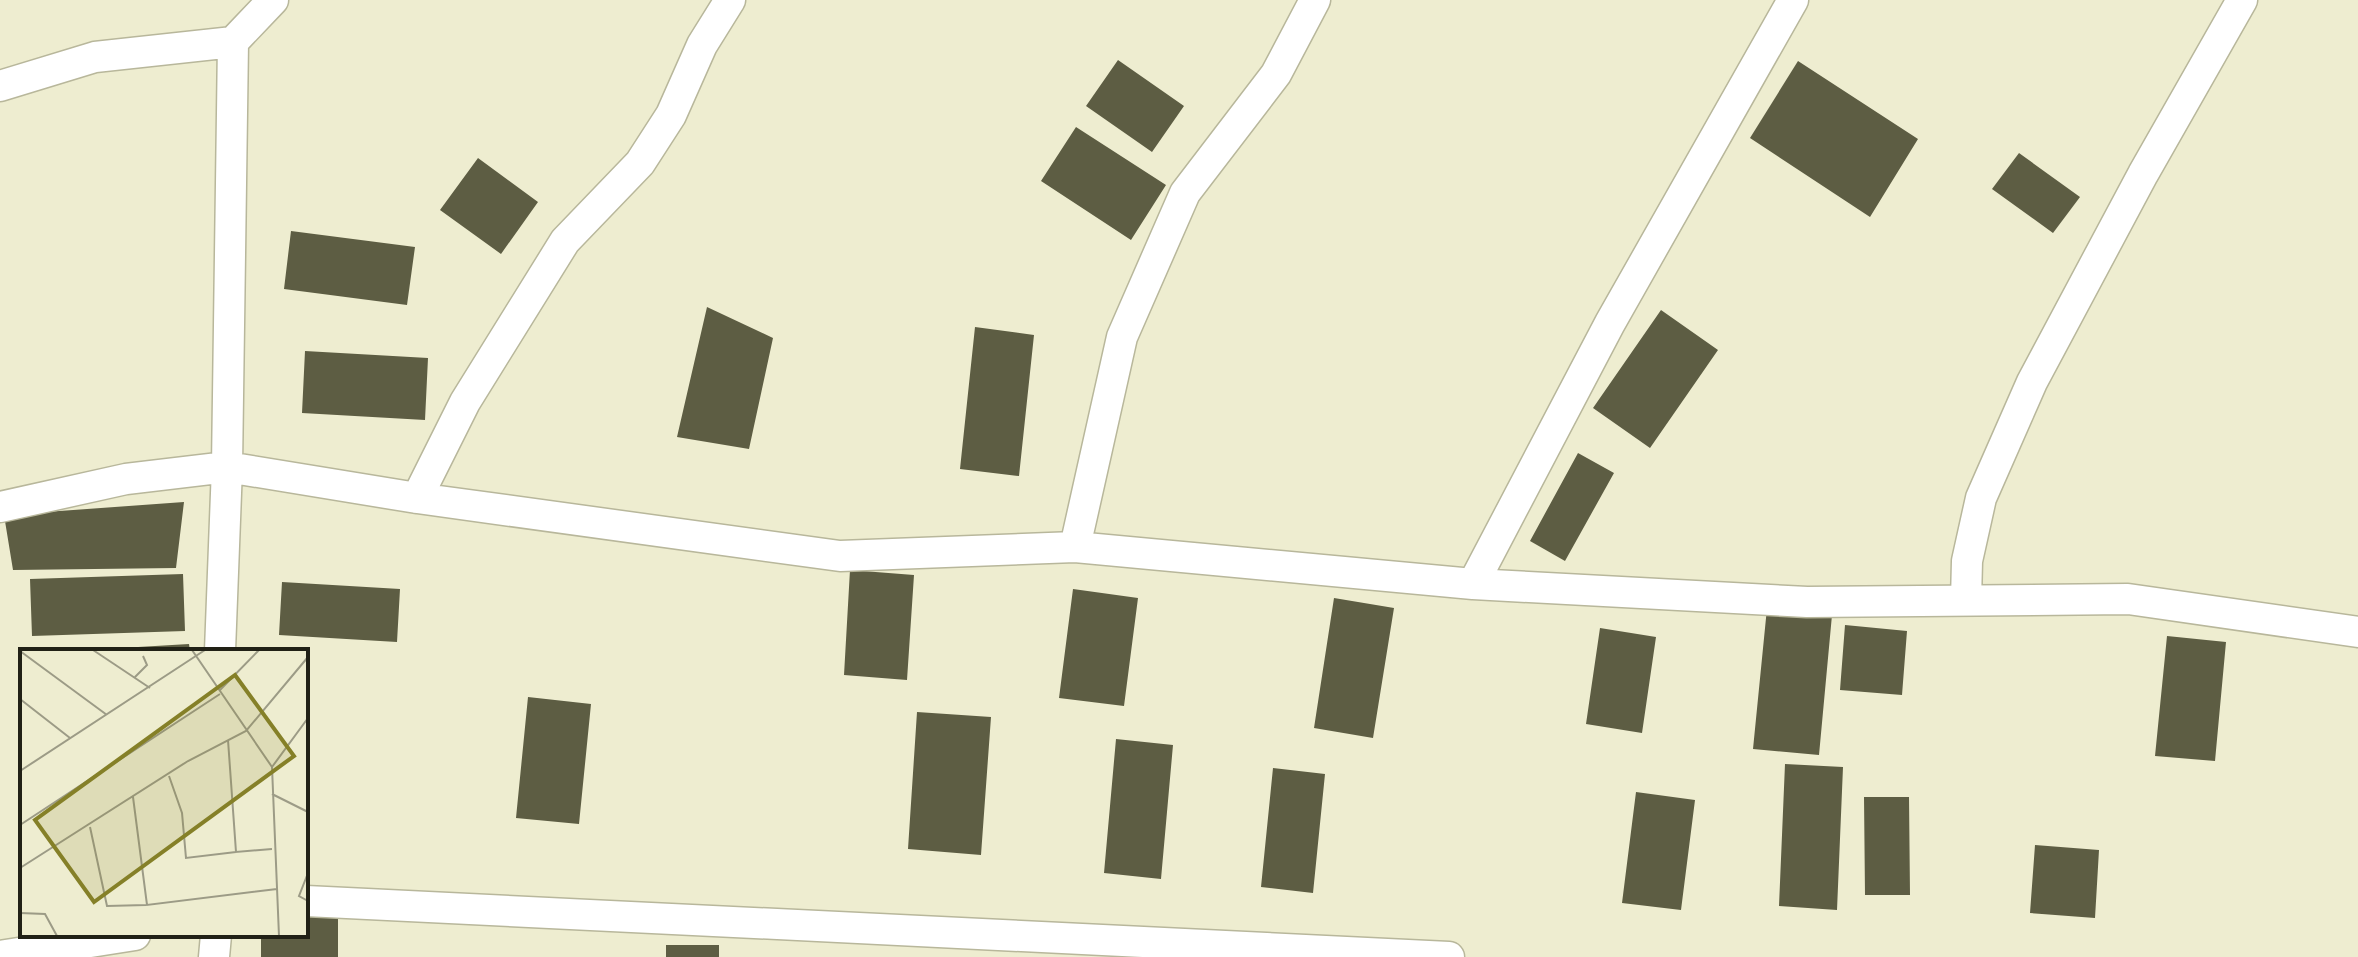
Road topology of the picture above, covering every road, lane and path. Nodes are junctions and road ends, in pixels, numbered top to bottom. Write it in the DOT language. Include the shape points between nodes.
graph roads {
  1 [pos="273,0"];
  2 [pos="730,0"];
  3 [pos="1315,0"];
  4 [pos="1793,0"];
  5 [pos="2242,0"];
  6 [pos="233,42"];
  7 [pos="0,86"];
  8 [pos="227,467"];
  9 [pos="417,498"];
  10 [pos="0,507"];
  11 [pos="1075,547"];
  12 [pos="1473,584"];
  13 [pos="1966,600"];
  14 [pos="2358,632"];
  15 [pos="220,649"];
  16 [pos="308,901"];
  17 [pos="122,937"];
  18 [pos="216,937"];
  19 [pos="0,956"];
  20 [pos="214,957"];
  21 [pos="1449,957"];
  1 -- 6 [label="street"];
  2 -- 9 [label="street" via="640,163 565,241 465,402"];
  3 -- 11 [label="street" via="1276,74 1185,193 1166,236 1122,337"];
  4 -- 12 [label="street" via="1610,323"];
  5 -- 13 [label="street" via="2032,382 1981,498 1967,561"];
  6 -- 7 [label="street" via="95,57"];
  6 -- 8 [label="street"];
  8 -- 9 [label="street"];
  8 -- 10 [label="street" via="126,479"];
  8 -- 15 [label="street"];
  9 -- 11 [label="street" via="840,556"];
  11 -- 12 [label="street"];
  12 -- 13 [label="street" via="1807,602"];
  13 -- 14 [label="street" via="2128,599"];
  16 -- 21 [label="street"];
  17 -- 19 [label="street"];
  18 -- 20 [label="street"];
}
